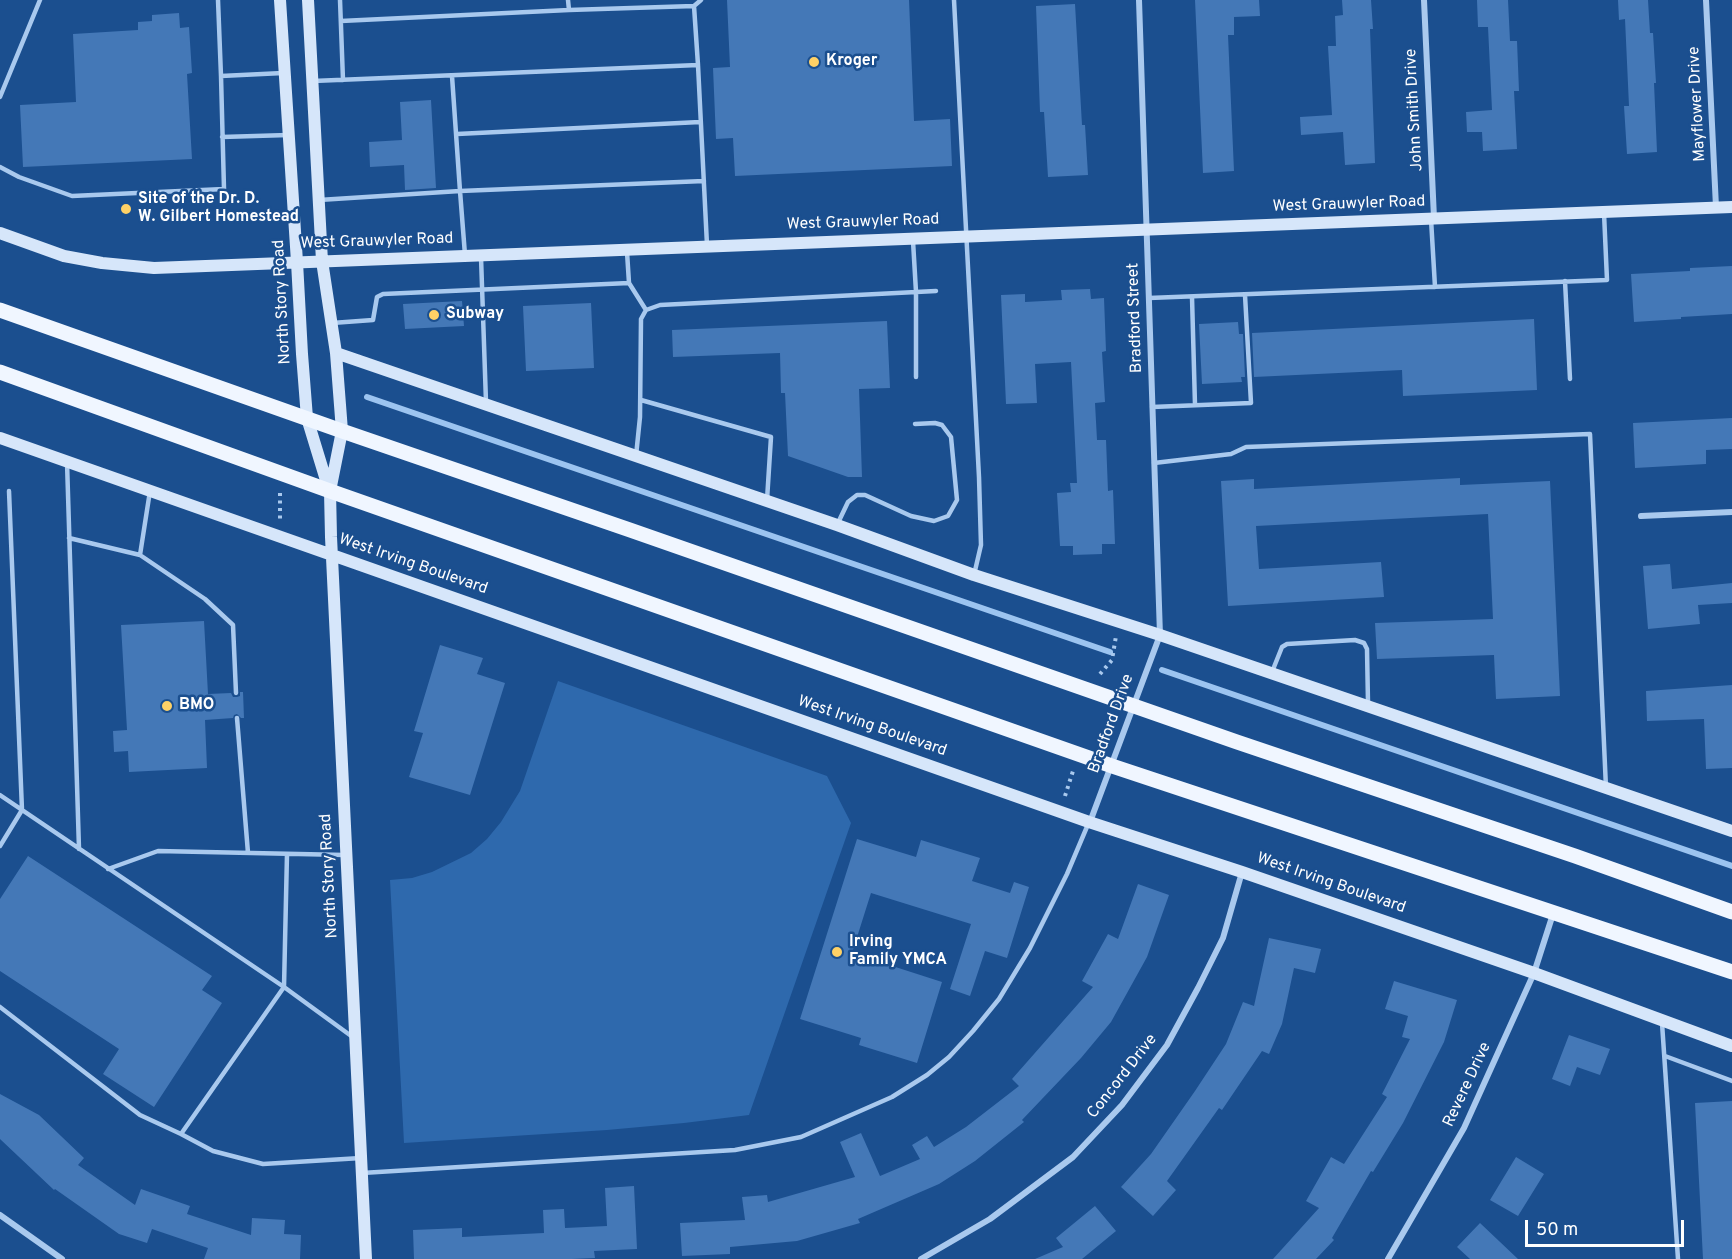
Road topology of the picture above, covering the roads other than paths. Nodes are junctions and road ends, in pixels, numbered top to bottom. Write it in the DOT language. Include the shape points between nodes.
graph roads {
  1 [pos="40,0"];
  2 [pos="218,0"];
  3 [pos="280,0"];
  4 [pos="308,0"];
  5 [pos="340,0"];
  6 [pos="568,0"];
  7 [pos="701,0"];
  8 [pos="954,0"];
  9 [pos="1139,0"];
  10 [pos="1424,0"];
  11 [pos="1706,0"];
  12 [pos="694,6"];
  13 [pos="569,10"];
  14 [pos="341,21"];
  15 [pos="698,65"];
  16 [pos="285,73"];
  17 [pos="221,76"];
  18 [pos="452,76"];
  19 [pos="343,80"];
  20 [pos="313,81"];
  21 [pos="0,97"];
  22 [pos="700,122"];
  23 [pos="457,134"];
  24 [pos="289,135"];
  25 [pos="222,137"];
  26 [pos="0,167"];
  27 [pos="704,181"];
  28 [pos="460,192"];
  29 [pos="319,200"];
  30 [pos="1732,207"];
  31 [pos="1716,208"];
  32 [pos="1604,212"];
  33 [pos="1432,219"];
  34 [pos="1146,229"];
  35 [pos="0,233"];
  36 [pos="967,236"];
  37 [pos="912,238"];
  38 [pos="707,245"];
  39 [pos="627,249"];
  40 [pos="465,255"];
  41 [pos="481,255"];
  42 [pos="322,261"];
  43 [pos="297,262"];
  44 [pos="1565,281"];
  45 [pos="629,283"];
  46 [pos="1435,287"];
  47 [pos="482,289"];
  48 [pos="936,291"];
  49 [pos="916,292"];
  50 [pos="1245,295"];
  51 [pos="1192,297"];
  52 [pos="1149,298"];
  53 [pos="0,310"];
  54 [pos="646,310"];
  55 [pos="332,323"];
  56 [pos="336,353"];
  57 [pos="0,372"];
  58 [pos="916,377"];
  59 [pos="1570,379"];
  60 [pos="641,400"];
  61 [pos="486,404"];
  62 [pos="1195,405"];
  63 [pos="1152,407"];
  64 [pos="307,418"];
  65 [pos="915,424"];
  66 [pos="342,431"];
  67 [pos="0,438"];
  68 [pos="636,456"];
  69 [pos="67,462"];
  70 [pos="1154,463"];
  71 [pos="9,490"];
  72 [pos="150,491"];
  73 [pos="330,491"];
  74 [pos="767,500"];
  75 [pos="1732,512"];
  76 [pos="1641,516"];
  77 [pos="837,525"];
  78 [pos="69,538"];
  79 [pos="140,555"];
  80 [pos="332,556"];
  81 [pos="974,575"];
  82 [pos="1160,635"];
  83 [pos="1271,673"];
  84 [pos="236,693"];
  85 [pos="1132,706"];
  86 [pos="1368,706"];
  87 [pos="237,718"];
  88 [pos="1112,766"];
  89 [pos="1606,788"];
  90 [pos="0,795"];
  91 [pos="22,810"];
  92 [pos="1089,822"];
  93 [pos="1732,831"];
  94 [pos="0,846"];
  95 [pos="79,849"];
  96 [pos="248,853"];
  97 [pos="287,854"];
  98 [pos="346,855"];
  99 [pos="108,869"];
  100 [pos="1242,872"];
  101 [pos="1732,912"];
  102 [pos="1553,914"];
  103 [pos="1732,972"];
  104 [pos="1534,973"];
  105 [pos="284,987"];
  106 [pos="0,1007"];
  107 [pos="1662,1020"];
  108 [pos="355,1038"];
  109 [pos="1732,1046"];
  110 [pos="1665,1056"];
  111 [pos="1732,1081"];
  112 [pos="181,1134"];
  113 [pos="361,1158"];
  114 [pos="362,1173"];
  115 [pos="0,1215"];
  116 [pos="62,1259"];
  117 [pos="366,1259"];
  118 [pos="921,1259"];
  119 [pos="1388,1259"];
  120 [pos="1678,1259"];
  1 -- 21 [label="lane"];
  2 -- 17 [label="lane"];
  3 -- 16 [label="main road, North Story Road"];
  4 -- 20 [label="main road, North Story Road"];
  5 -- 14 [label="lane"];
  6 -- 13 [label="lane"];
  7 -- 12 [label="lane"];
  8 -- 36 [label="lane"];
  9 -- 34 [label="street, Bradford Street"];
  10 -- 33 [label="street, John Smith Drive"];
  11 -- 31 [label="street, Mayflower Drive"];
  12 -- 13 [label="lane"];
  12 -- 15 [label="lane"];
  13 -- 14 [label="lane"];
  14 -- 19 [label="lane"];
  15 -- 18 [label="lane"];
  15 -- 22 [label="lane"];
  16 -- 17 [label="lane"];
  16 -- 24 [label="main road, North Story Road"];
  17 -- 25 [label="lane"];
  18 -- 19 [label="lane"];
  18 -- 23 [label="lane"];
  19 -- 20 [label="lane"];
  20 -- 29 [label="main road, North Story Road"];
  22 -- 23 [label="lane"];
  22 -- 27 [label="lane"];
  23 -- 28 [label="lane"];
  24 -- 25 [label="lane"];
  24 -- 43 [label="main road, North Story Road"];
  25 -- 26 [label="lane" via="224,189 72,196"];
  27 -- 28 [label="lane"];
  27 -- 38 [label="lane"];
  28 -- 29 [label="lane"];
  28 -- 40 [label="lane"];
  29 -- 42 [label="main road, North Story Road"];
  30 -- 31 [label="main road, West Grauwyler Road"];
  31 -- 32 [label="main road, West Grauwyler Road"];
  32 -- 33 [label="main road, West Grauwyler Road"];
  32 -- 44 [label="lane" via="1607,279"];
  33 -- 34 [label="main road, West Grauwyler Road"];
  33 -- 46 [label="lane"];
  34 -- 36 [label="main road, West Grauwyler Road"];
  34 -- 52 [label="street, Bradford Street"];
  35 -- 43 [label="main road, West Grauwyler Road" via="64,256 102,263 154,268"];
  36 -- 37 [label="main road, West Grauwyler Road"];
  36 -- 81 [label="lane" via="981,545"];
  37 -- 38 [label="main road, West Grauwyler Road"];
  37 -- 49 [label="lane"];
  38 -- 39 [label="main road, West Grauwyler Road"];
  39 -- 41 [label="main road, West Grauwyler Road"];
  39 -- 45 [label="lane"];
  40 -- 41 [label="main road, West Grauwyler Road"];
  40 -- 42 [label="main road, West Grauwyler Road"];
  41 -- 47 [label="lane"];
  42 -- 43 [label="main road, West Grauwyler Road"];
  42 -- 55 [label="main road, North Story Road"];
  43 -- 64 [label="main road, North Story Road"];
  44 -- 46 [label="lane"];
  44 -- 59 [label="lane"];
  45 -- 47 [label="lane"];
  45 -- 54 [label="lane"];
  46 -- 50 [label="lane"];
  47 -- 55 [label="lane" via="383,294 377,297 373,320"];
  47 -- 61 [label="lane"];
  48 -- 49 [label="lane"];
  49 -- 54 [label="lane" via="660,305"];
  49 -- 58 [label="lane"];
  50 -- 51 [label="lane"];
  50 -- 62 [label="lane" via="1251,403"];
  51 -- 52 [label="lane"];
  51 -- 62 [label="lane"];
  52 -- 63 [label="street, Bradford Street"];
  53 -- 64 [label="main road"];
  54 -- 60 [label="lane" via="641,319"];
  55 -- 56 [label="main road, North Story Road"];
  56 -- 61 [label="main road"];
  56 -- 66 [label="main road, North Story Road"];
  57 -- 73 [label="main road"];
  60 -- 68 [label="lane"];
  60 -- 74 [label="lane" via="771,437"];
  61 -- 68 [label="main road"];
  62 -- 63 [label="lane"];
  63 -- 70 [label="street, Bradford Street"];
  64 -- 66 [label="main road"];
  64 -- 73 [label="main road, North Story Road"];
  65 -- 77 [label="lane" via="942,425 951,437 957,500 948,516 934,521 911,516 857,495 848,502"];
  66 -- 73 [label="main road, North Story Road"];
  66 -- 85 [label="main road"];
  67 -- 69 [label="main road, West Irving Boulevard"];
  68 -- 74 [label="main road"];
  69 -- 72 [label="main road, West Irving Boulevard"];
  69 -- 78 [label="lane"];
  70 -- 82 [label="street, Bradford Street"];
  70 -- 89 [label="lane" via="1231,454 1246,447 1590,434"];
  71 -- 91 [label="lane"];
  72 -- 79 [label="lane"];
  72 -- 80 [label="main road, West Irving Boulevard"];
  73 -- 80 [label="main road, North Story Road"];
  73 -- 88 [label="main road"];
  74 -- 77 [label="main road"];
  75 -- 76 [label="street"];
  77 -- 81 [label="main road"];
  78 -- 79 [label="lane"];
  78 -- 95 [label="lane"];
  79 -- 84 [label="lane" via="205,599 233,625"];
  80 -- 92 [label="main road, West Irving Boulevard"];
  80 -- 98 [label="main road, North Story Road"];
  81 -- 82 [label="main road"];
  82 -- 83 [label="main road"];
  82 -- 85 [label="street, Bradford Drive"];
  83 -- 86 [label="main road"];
  83 -- 86 [label="lane" via="1287,644 1355,640 1364,643"];
  85 -- 88 [label="street, Bradford Drive"];
  85 -- 101 [label="main road"];
  86 -- 89 [label="main road"];
  87 -- 96 [label="lane"];
  88 -- 92 [label="street, Bradford Drive"];
  88 -- 102 [label="main road"];
  89 -- 93 [label="main road"];
  90 -- 91 [label="lane"];
  91 -- 94 [label="lane"];
  91 -- 95 [label="lane"];
  92 -- 100 [label="main road, West Irving Boulevard"];
  92 -- 114 [label="lane" via="1030,948 999,999 949,1057 892,1097 801,1137 735,1150"];
  95 -- 99 [label="lane"];
  96 -- 97 [label="lane"];
  96 -- 99 [label="lane" via="158,851"];
  97 -- 98 [label="lane"];
  97 -- 105 [label="lane"];
  98 -- 108 [label="main road, North Story Road"];
  99 -- 105 [label="lane"];
  100 -- 104 [label="main road, West Irving Boulevard"];
  100 -- 118 [label="street, Concord Drive" via="1223,938 1198,988 1167,1045 1122,1105 1073,1157 990,1220"];
  102 -- 103 [label="main road"];
  102 -- 104 [label="street, Revere Drive"];
  104 -- 107 [label="main road, West Irving Boulevard"];
  104 -- 119 [label="street, Revere Drive" via="1464,1128"];
  105 -- 108 [label="lane"];
  105 -- 112 [label="lane"];
  106 -- 112 [label="lane" via="140,1116"];
  107 -- 109 [label="main road, West Irving Boulevard"];
  107 -- 110 [label="lane"];
  108 -- 113 [label="main road, North Story Road"];
  110 -- 111 [label="lane"];
  110 -- 120 [label="lane"];
  112 -- 113 [label="lane" via="213,1151 263,1164"];
  113 -- 114 [label="main road, North Story Road"];
  114 -- 117 [label="main road, North Story Road"];
  115 -- 116 [label="street"];
}
